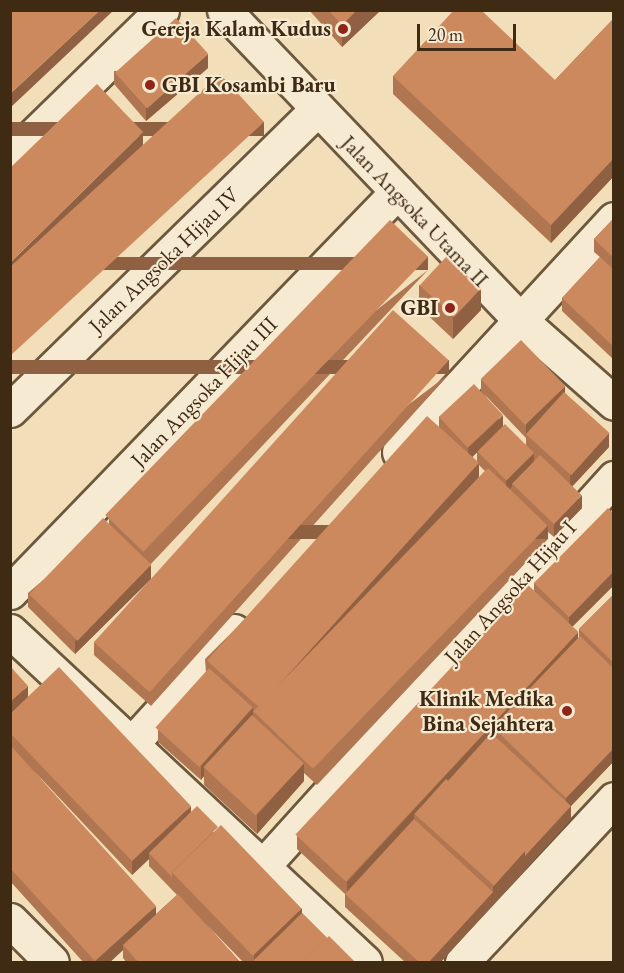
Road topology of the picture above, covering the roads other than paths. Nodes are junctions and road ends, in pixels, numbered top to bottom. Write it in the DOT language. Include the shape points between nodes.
graph roads {
  1 [pos="162,10"];
  2 [pos="224,10"];
  3 [pos="317,109"];
  4 [pos="10,158"];
  5 [pos="397,192"];
  6 [pos="614,219"];
  7 [pos="520,320"];
  8 [pos="614,403"];
  9 [pos="10,410"];
  10 [pos="375,478"];
  11 [pos="614,478"];
  12 [pos="10,592"];
  13 [pos="254,610"];
  14 [pos="10,632"];
  15 [pos="133,742"];
  16 [pos="614,799"];
  17 [pos="261,867"];
  18 [pos="10,920"];
  19 [pos="52,963"];
  20 [pos="365,963"];
  21 [pos="462,963"];
  1 -- 4 [label="street"];
  2 -- 3 [label="street, Jalan Angsoka Utama II"];
  3 -- 5 [label="street, Jalan Angsoka Utama II"];
  3 -- 9 [label="street, Jalan Angsoka Hijau IV"];
  5 -- 7 [label="street, Jalan Angsoka Utama II"];
  5 -- 12 [label="street, Jalan Angsoka Hijau III"];
  6 -- 7 [label="street"];
  7 -- 8 [label="street, Jalan Angsoka Utama II"];
  7 -- 10 [label="street"];
  11 -- 17 [label="street, Jalan Angsoka Hijau I"];
  13 -- 15 [label="street"];
  14 -- 15 [label="street"];
  15 -- 17 [label="street"];
  16 -- 21 [label="street"];
  17 -- 20 [label="street"];
  18 -- 19 [label="street"];
}
